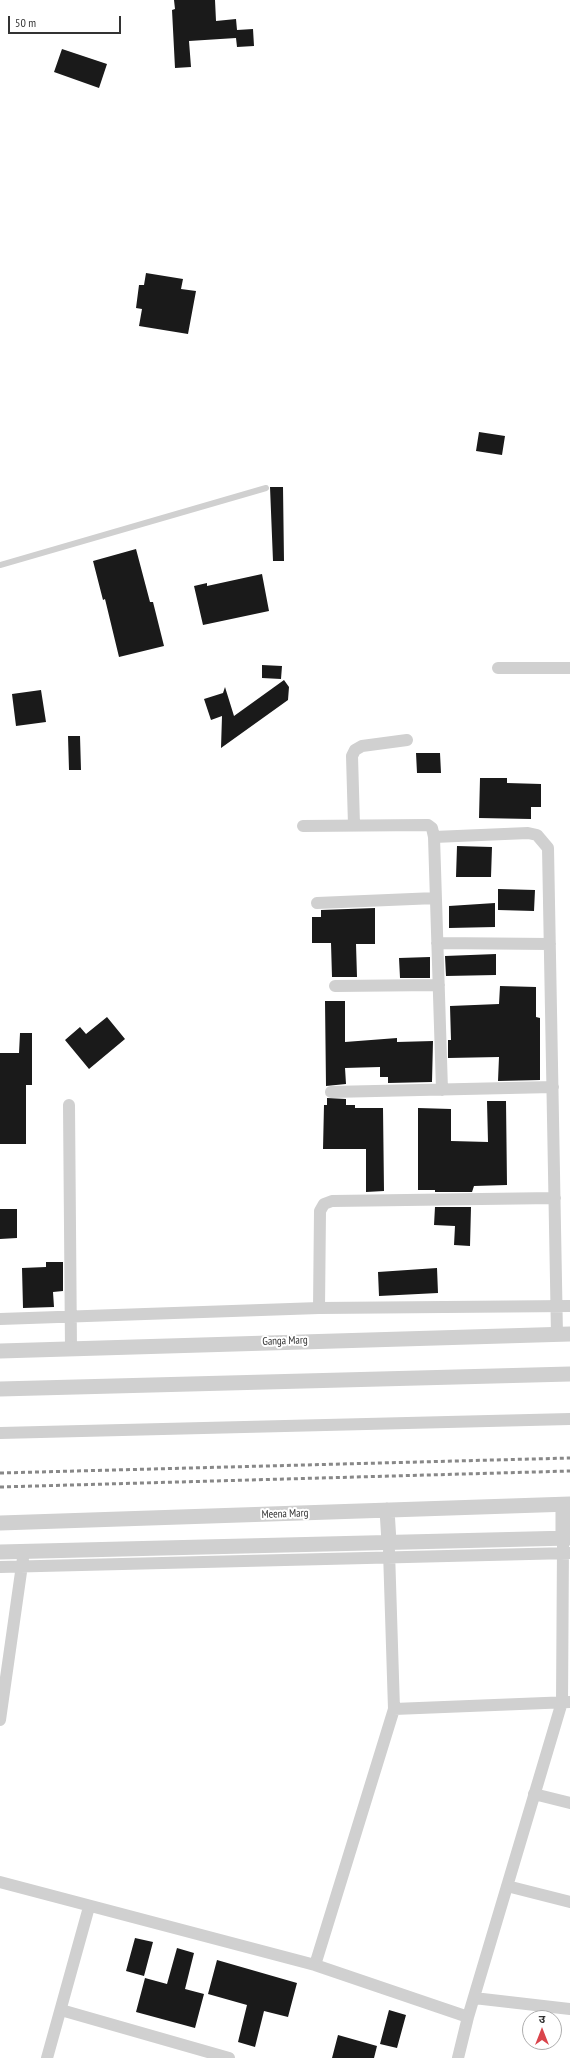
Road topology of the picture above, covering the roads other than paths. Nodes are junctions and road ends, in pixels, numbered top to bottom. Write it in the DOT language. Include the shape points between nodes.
graph roads {
  1 [pos="266,488"];
  2 [pos="0,565"];
  3 [pos="498,668"];
  4 [pos="570,668"];
  5 [pos="407,740"];
  6 [pos="354,825"];
  7 [pos="303,826"];
  8 [pos="434,836"];
  9 [pos="436,898"];
  10 [pos="317,903"];
  11 [pos="437,943"];
  12 [pos="550,944"];
  13 [pos="439,985"];
  14 [pos="335,986"];
  15 [pos="553,1087"];
  16 [pos="442,1090"];
  17 [pos="331,1092"];
  18 [pos="69,1106"];
  19 [pos="555,1198"];
  20 [pos="570,1306"];
  21 [pos="557,1307"];
  22 [pos="319,1308"];
  23 [pos="70,1316"];
  24 [pos="0,1319"];
  25 [pos="564,1335"];
  26 [pos="70,1349"];
  27 [pos="0,1351"];
  28 [pos="570,1374"];
  29 [pos="0,1390"];
  30 [pos="570,1419"];
  31 [pos="0,1433"];
  32 [pos="566,1505"];
  33 [pos="386,1510"];
  34 [pos="0,1523"];
  35 [pos="389,1542"];
  36 [pos="567,1546"];
  37 [pos="24,1551"];
  38 [pos="0,1552"];
  39 [pos="389,1557"];
  40 [pos="22,1566"];
  41 [pos="0,1567"];
  42 [pos="566,1702"];
  43 [pos="394,1709"];
  44 [pos="0,1720"];
  45 [pos="534,1794"];
  46 [pos="570,1803"];
  47 [pos="0,1882"];
  48 [pos="507,1886"];
  49 [pos="570,1902"];
  50 [pos="89,1907"];
  51 [pos="315,1965"];
  52 [pos="474,1998"];
  53 [pos="570,2009"];
  54 [pos="61,2010"];
  55 [pos="468,2017"];
  56 [pos="47,2058"];
  57 [pos="229,2058"];
  58 [pos="458,2058"];
  1 -- 2 [label="lane"];
  3 -- 4 [label="street"];
  5 -- 6 [label="street" via="362,746 355,750 352,756"];
  6 -- 7 [label="street"];
  6 -- 8 [label="street" via="428,825 432,828"];
  8 -- 9 [label="street"];
  8 -- 12 [label="street" via="528,833 537,835 544,841 548,848"];
  9 -- 10 [label="street"];
  9 -- 11 [label="street"];
  11 -- 12 [label="street"];
  11 -- 13 [label="street"];
  12 -- 15 [label="street"];
  13 -- 14 [label="street"];
  13 -- 16 [label="street"];
  15 -- 16 [label="street"];
  15 -- 19 [label="street"];
  16 -- 17 [label="street"];
  18 -- 23 [label="street"];
  19 -- 21 [label="street"];
  19 -- 22 [label="street" via="332,1201 324,1204 320,1211"];
  20 -- 21 [label="street"];
  21 -- 22 [label="street"];
  21 -- 25 [label="street"];
  22 -- 23 [label="street"];
  23 -- 24 [label="street"];
  23 -- 26 [label="street"];
  25 -- 26 [label="street, Ganga Marg"];
  26 -- 27 [label="street, Ganga Marg"];
  28 -- 29 [label="street"];
  30 -- 31 [label="street"];
  32 -- 33 [label="street, Meena Marg"];
  32 -- 36 [label="street"];
  33 -- 34 [label="street, Meena Marg"];
  33 -- 35 [label="street"];
  35 -- 36 [label="street"];
  35 -- 37 [label="street"];
  35 -- 39 [label="street"];
  36 -- 39 [label="street"];
  36 -- 42 [label="street"];
  37 -- 38 [label="street"];
  37 -- 40 [label="street"];
  39 -- 40 [label="street"];
  39 -- 43 [label="street"];
  40 -- 41 [label="street"];
  40 -- 44 [label="street"];
  42 -- 43 [label="street"];
  42 -- 45 [label="street"];
  43 -- 51 [label="street"];
  45 -- 46 [label="street"];
  45 -- 48 [label="street"];
  47 -- 50 [label="street"];
  48 -- 49 [label="street"];
  48 -- 52 [label="street"];
  50 -- 51 [label="street"];
  50 -- 54 [label="street"];
  51 -- 55 [label="street"];
  52 -- 53 [label="street"];
  52 -- 55 [label="street"];
  54 -- 56 [label="street"];
  54 -- 57 [label="street"];
  55 -- 58 [label="street"];
}
